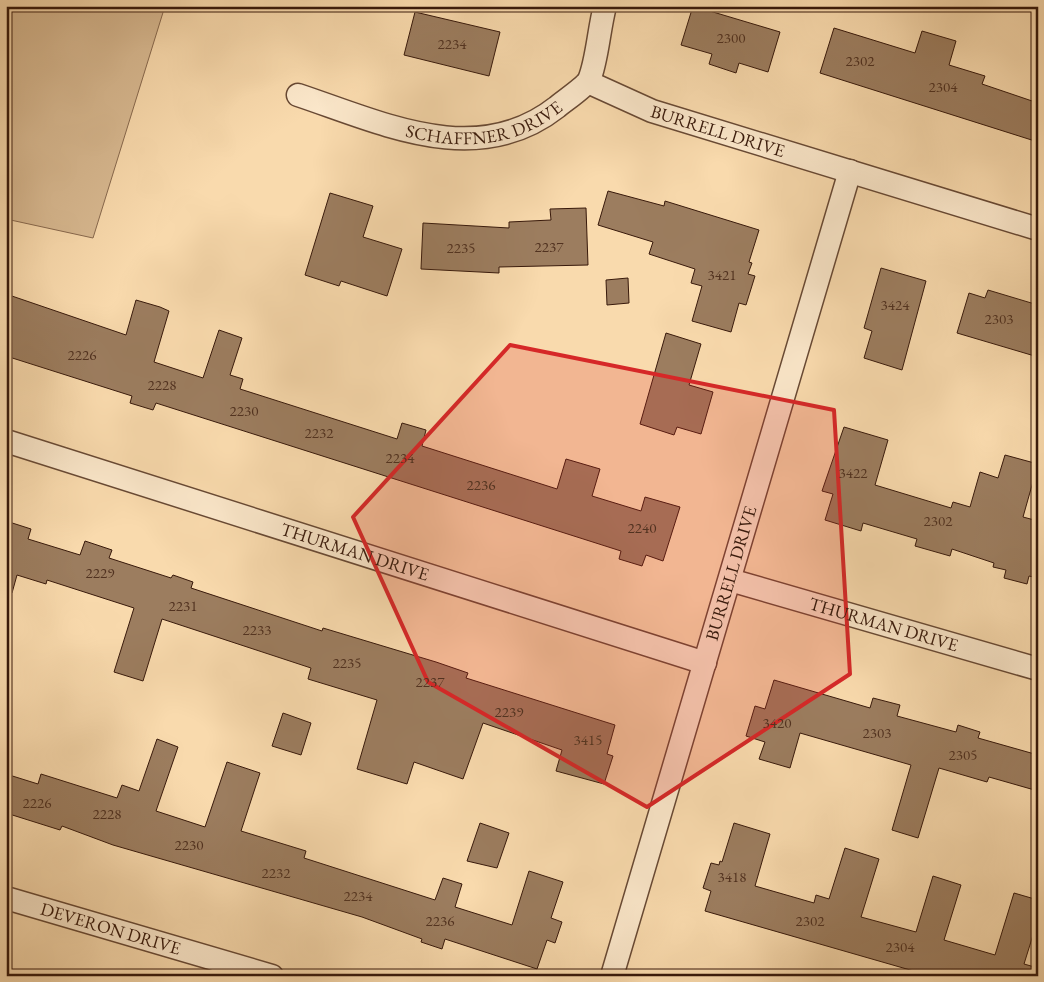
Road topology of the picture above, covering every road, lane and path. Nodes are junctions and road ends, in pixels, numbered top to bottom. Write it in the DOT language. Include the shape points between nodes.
graph roads {
  1 [pos="606,6"];
  2 [pos="588,82"];
  3 [pos="298,95"];
  4 [pos="850,171"];
  5 [pos="1038,229"];
  6 [pos="6,441"];
  7 [pos="730,580"];
  8 [pos="705,663"];
  9 [pos="1038,669"];
  10 [pos="6,898"];
  11 [pos="618,974"];
  12 [pos="272,976"];
  1 -- 2 [label="street"];
  2 -- 3 [label="street, SCHAFFNER DRIVE" via="540,120 512,133 484,138 455,139 427,135"];
  2 -- 4 [label="street, BURRELL DRIVE" via="652,111"];
  4 -- 5 [label="street, BURRELL DRIVE"];
  4 -- 7 [label="street, BURRELL DRIVE"];
  6 -- 8 [label="street, THURMAN DRIVE"];
  7 -- 8 [label="street, BURRELL DRIVE"];
  7 -- 9 [label="street, THURMAN DRIVE"];
  8 -- 11 [label="street, BURRELL DRIVE"];
  10 -- 12 [label="street, DEVERON DRIVE"];
}
